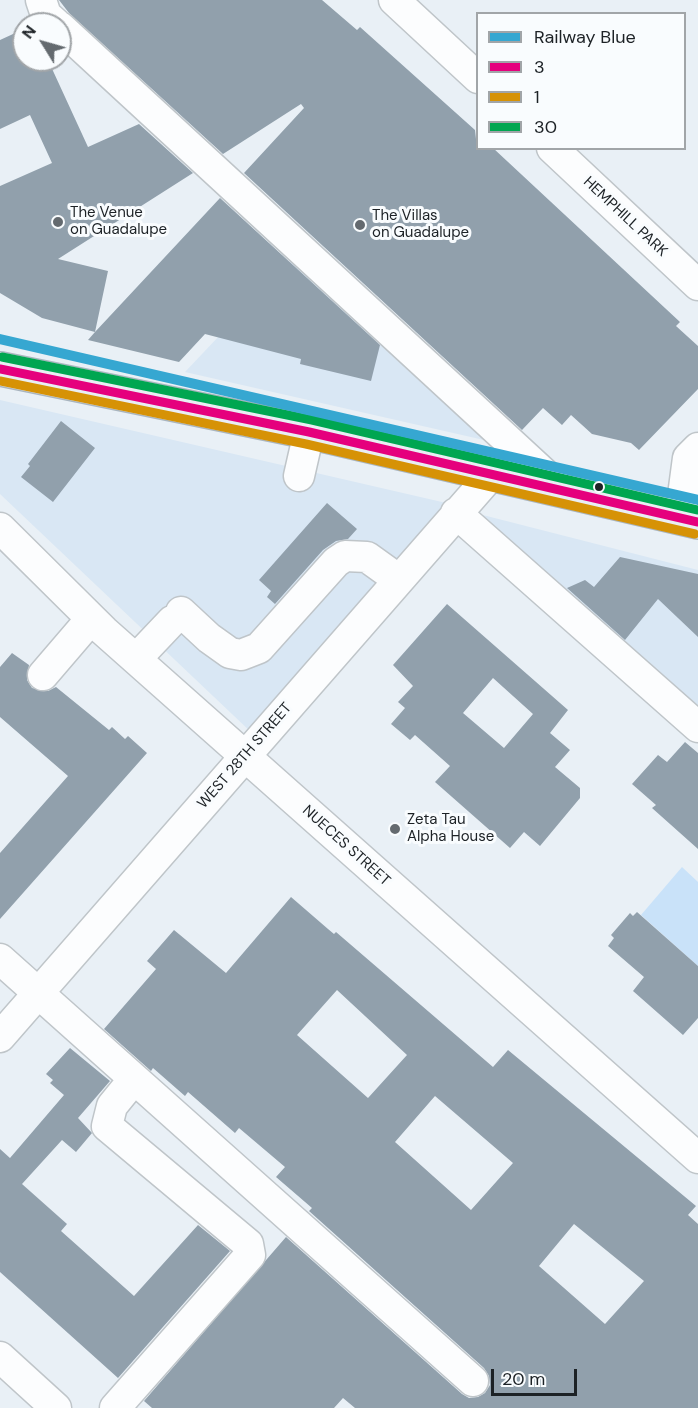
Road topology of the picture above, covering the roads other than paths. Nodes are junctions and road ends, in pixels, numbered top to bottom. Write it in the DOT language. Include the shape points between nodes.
graph roads {
  1 [pos="394,0"];
  2 [pos="72,38"];
  3 [pos="473,66"];
  4 [pos="554,150"];
  5 [pos="698,285"];
  6 [pos="0,369"];
  7 [pos="309,432"];
  8 [pos="698,448"];
  9 [pos="299,476"];
  10 [pos="490,476"];
  11 [pos="564,492"];
  12 [pos="456,513"];
  13 [pos="689,520"];
  14 [pos="0,528"];
  15 [pos="399,580"];
  16 [pos="91,619"];
  17 [pos="136,659"];
  18 [pos="43,675"];
  19 [pos="698,727"];
  20 [pos="245,756"];
  21 [pos="0,959"];
  22 [pos="39,994"];
  23 [pos="0,1037"];
  24 [pos="134,1079"];
  25 [pos="696,1153"];
  26 [pos="0,1357"];
  27 [pos="473,1381"];
  28 [pos="56,1408"];
  29 [pos="115,1408"];
  1 -- 3 [label="street"];
  2 -- 11 [label="street"];
  4 -- 5 [label="street, HEMPHILL PARK"];
  6 -- 7 [label="main road"];
  7 -- 9 [label="street"];
  7 -- 10 [label="main road"];
  8 -- 13 [label="street" via="688,458"];
  10 -- 11 [label="main road"];
  10 -- 12 [label="street, WEST 28TH STREET"];
  11 -- 13 [label="main road"];
  12 -- 15 [label="street, WEST 28TH STREET"];
  12 -- 19 [label="street"];
  14 -- 16 [label="street, NUECES STREET"];
  15 -- 17 [label="street" via="367,557 345,556 259,648 241,655 230,653 177,616"];
  15 -- 20 [label="street, WEST 28TH STREET"];
  16 -- 17 [label="street, NUECES STREET"];
  16 -- 18 [label="street"];
  17 -- 20 [label="street, NUECES STREET"];
  20 -- 22 [label="street, WEST 28TH STREET"];
  20 -- 25 [label="street, NUECES STREET"];
  21 -- 22 [label="street"];
  22 -- 23 [label="street, WEST 28TH STREET"];
  22 -- 24 [label="street"];
  24 -- 27 [label="street"];
  24 -- 29 [label="street" via="112,1106 106,1126 248,1244 250,1255"];
  26 -- 28 [label="street"];
}
